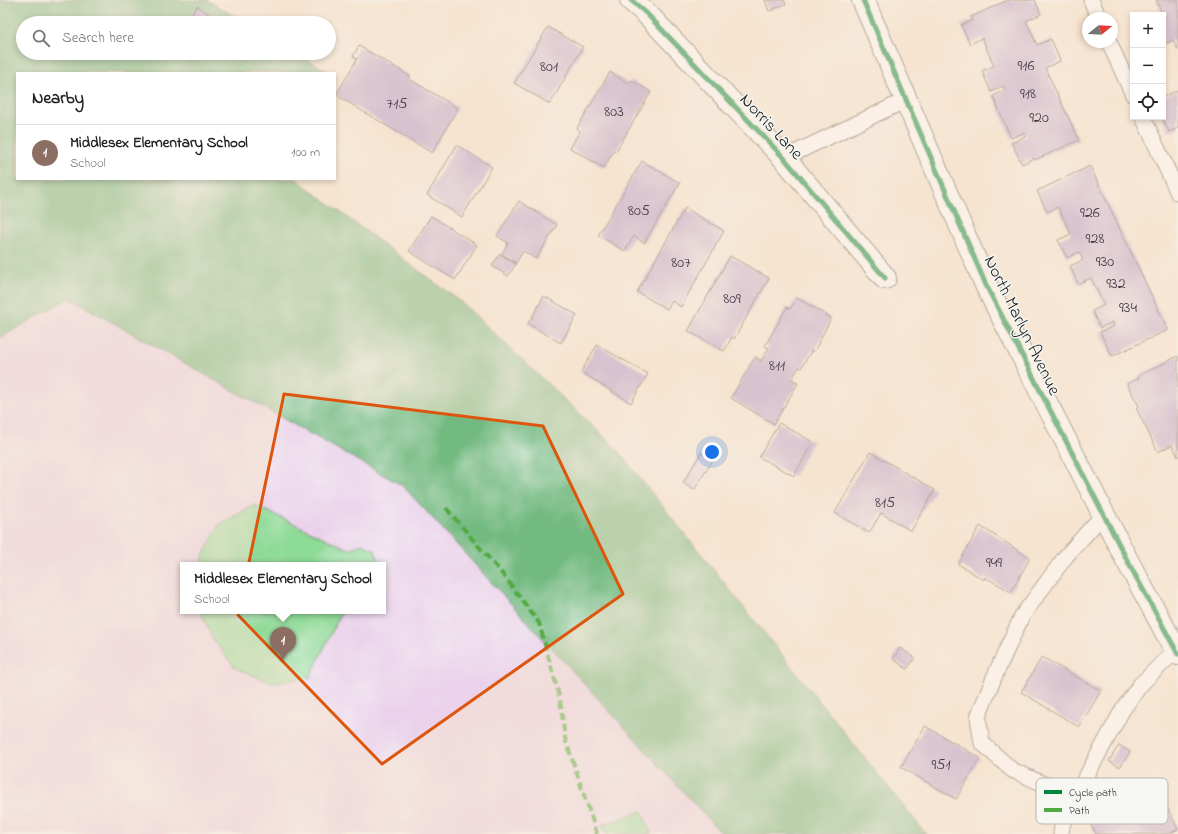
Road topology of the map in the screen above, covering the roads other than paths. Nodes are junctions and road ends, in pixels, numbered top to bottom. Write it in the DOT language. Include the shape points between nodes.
graph roads {
  1 [pos="631,0"];
  2 [pos="863,0"];
  3 [pos="1091,0"];
  4 [pos="1096,12"];
  5 [pos="1112,48"];
  6 [pos="1130,88"];
  7 [pos="906,100"];
  8 [pos="1144,120"];
  9 [pos="784,158"];
  10 [pos="1178,193"];
  11 [pos="884,278"];
  12 [pos="1103,515"];
  13 [pos="1177,652"];
  14 [pos="1086,778"];
  15 [pos="1036,781"];
  16 [pos="1063,824"];
  17 [pos="1061,834"];
  1 -- 9 [label="street, Norris Lane"];
  2 -- 7 [label="street, North Marlyn Avenue"];
  3 -- 4 [label="lane"];
  5 -- 6 [label="lane"];
  7 -- 9 [label="lane"];
  7 -- 12 [label="street, North Marlyn Avenue" via="986,285"];
  8 -- 10 [label="lane"];
  9 -- 11 [label="street, Norris Lane"];
  12 -- 13 [label="street, North Marlyn Avenue"];
  12 -- 15 [label="lane" via="1066,556 1022,616 978,717 982,743 1012,770"];
  13 -- 14 [label="lane" via="1141,684 1123,709"];
  16 -- 17 [label="lane"];
}
